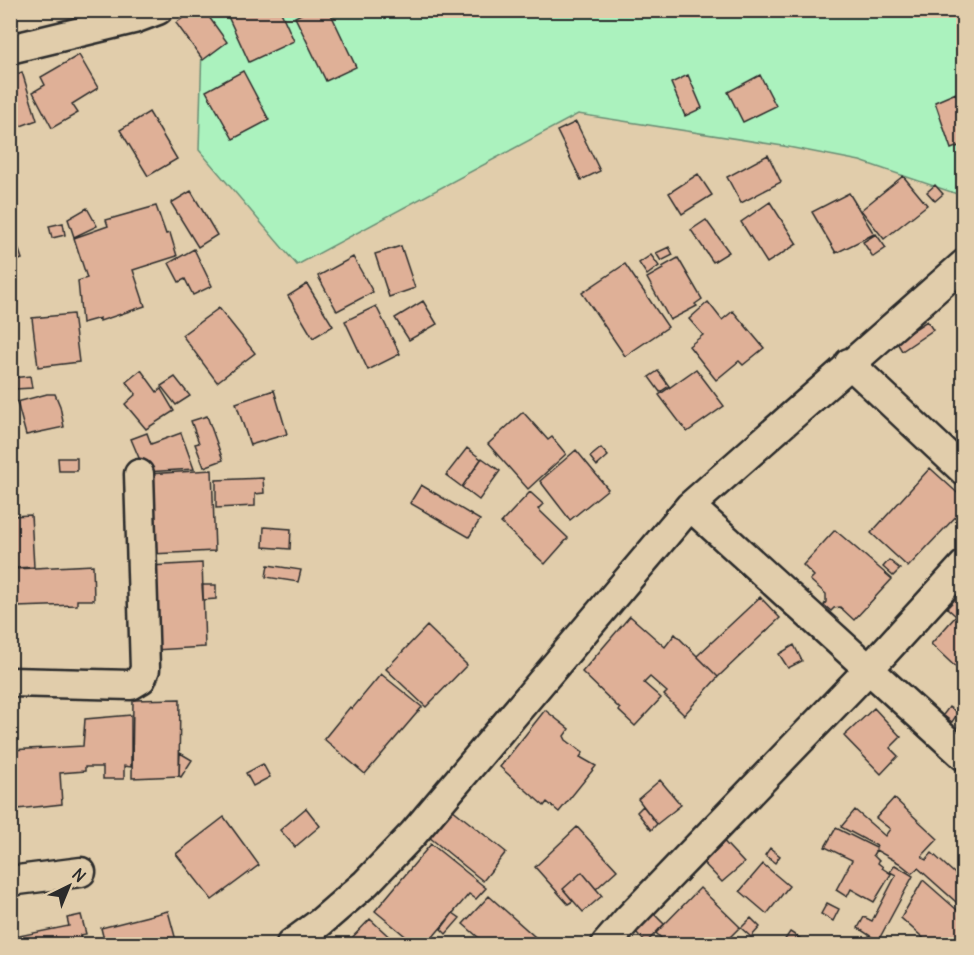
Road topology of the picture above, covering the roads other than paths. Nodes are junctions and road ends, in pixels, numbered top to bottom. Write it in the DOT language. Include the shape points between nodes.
graph roads {
  1 [pos="158,10"];
  2 [pos="10,49"];
  3 [pos="963,264"];
  4 [pos="849,363"];
  5 [pos="963,471"];
  6 [pos="139,474"];
  7 [pos="690,506"];
  8 [pos="963,565"];
  9 [pos="869,669"];
  10 [pos="10,682"];
  11 [pos="963,756"];
  12 [pos="81,872"];
  13 [pos="10,880"];
  14 [pos="291,945"];
  15 [pos="606,945"];
  1 -- 2 [label="street"];
  3 -- 4 [label="street"];
  4 -- 5 [label="street"];
  4 -- 7 [label="street"];
  6 -- 10 [label="street" via="145,669 141,679 131,685"];
  7 -- 9 [label="street"];
  7 -- 14 [label="street" via="412,834 366,883"];
  8 -- 9 [label="street"];
  9 -- 11 [label="street"];
  9 -- 15 [label="street"];
  12 -- 13 [label="street"];
}
